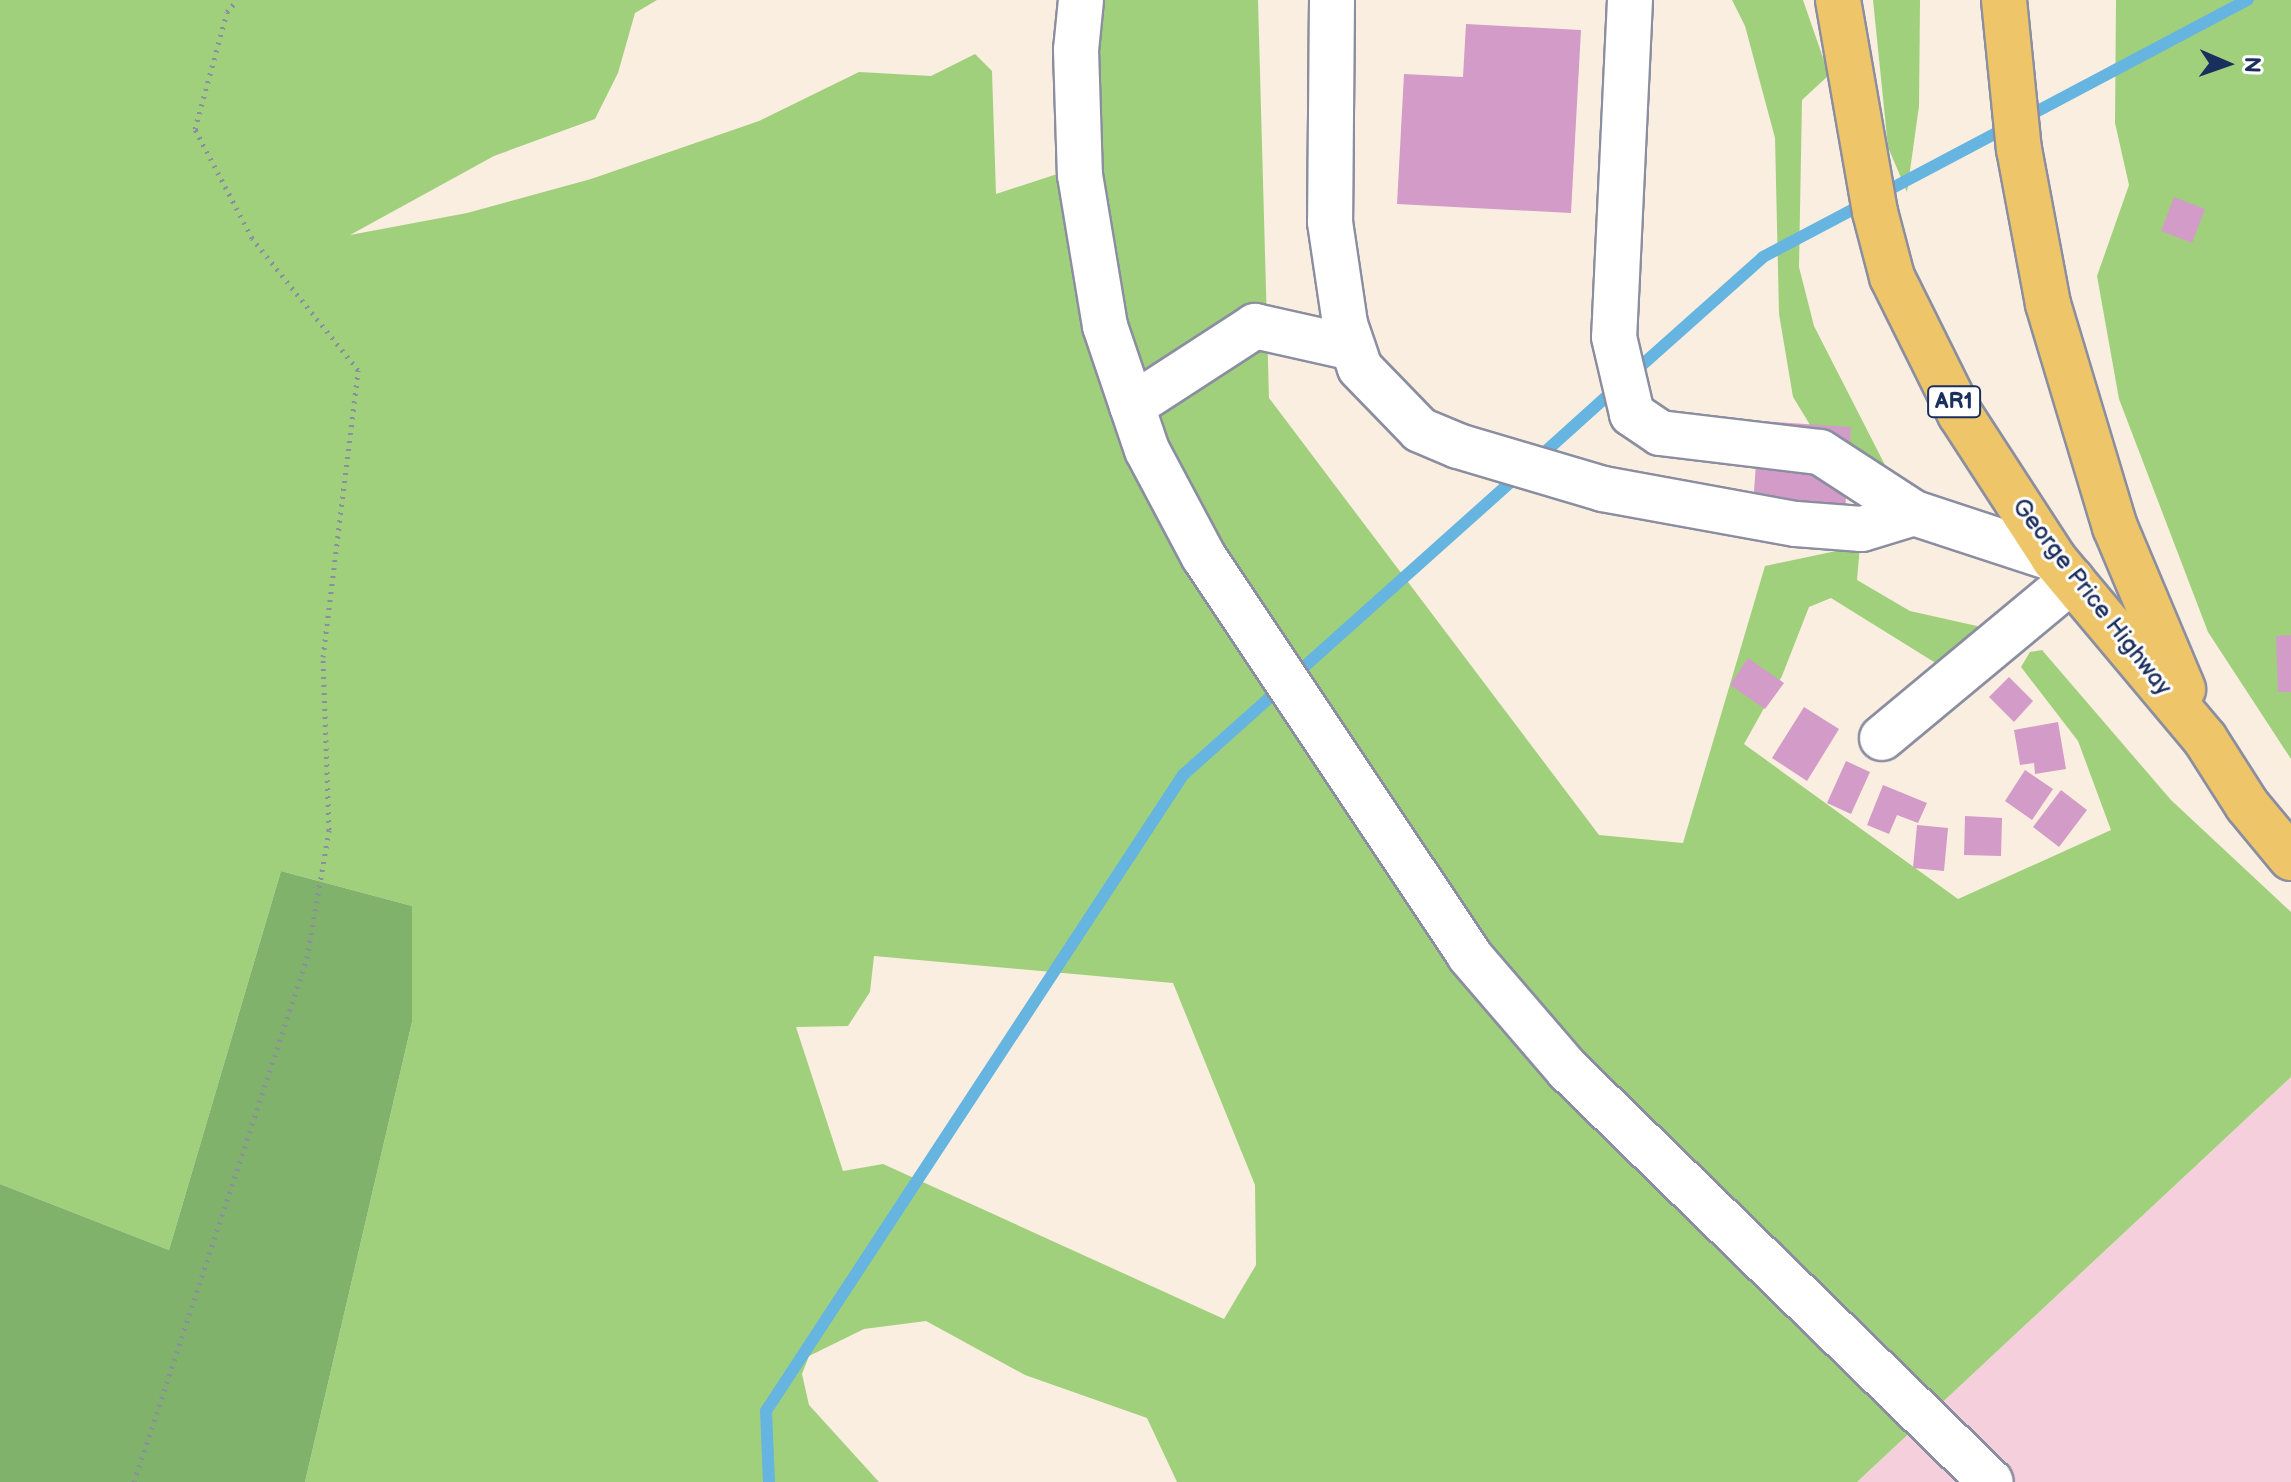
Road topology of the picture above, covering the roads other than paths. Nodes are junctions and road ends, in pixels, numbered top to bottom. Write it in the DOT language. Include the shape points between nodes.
graph roads {
  1 [pos="1081,0"];
  2 [pos="1332,0"];
  3 [pos="1630,0"];
  4 [pos="1838,0"];
  5 [pos="2004,0"];
  6 [pos="1353,348"];
  7 [pos="1132,406"];
  8 [pos="1914,513"];
  9 [pos="2063,570"];
  10 [pos="1882,738"];
  11 [pos="2205,739"];
  12 [pos="2291,858"];
  13 [pos="1991,1482"];
  1 -- 7 [label="street" via="1076,50 1080,175 1105,326"];
  2 -- 6 [label="street" via="1330,222"];
  3 -- 8 [label="street" via="1614,337 1632,414 1660,433 1820,452"];
  4 -- 9 [label="highway, George Price Highway / AR1" via="1875,212 1892,277 1960,414"];
  5 -- 11 [label="highway, George Price Highway / AR1" via="2019,149 2048,304 2115,527"];
  6 -- 7 [label="street" via="1255,326"];
  6 -- 8 [label="street" via="1360,368 1385,399 1420,430 1574,481 1796,524 1862,529"];
  7 -- 13 [label="street" via="1147,450 1204,557 1469,955 1568,1070"];
  8 -- 9 [label="street"];
  9 -- 10 [label="street"];
  9 -- 11 [label="highway, George Price Highway / AR1"];
  11 -- 12 [label="highway, George Price Highway / AR1" via="2247,805"];
}
